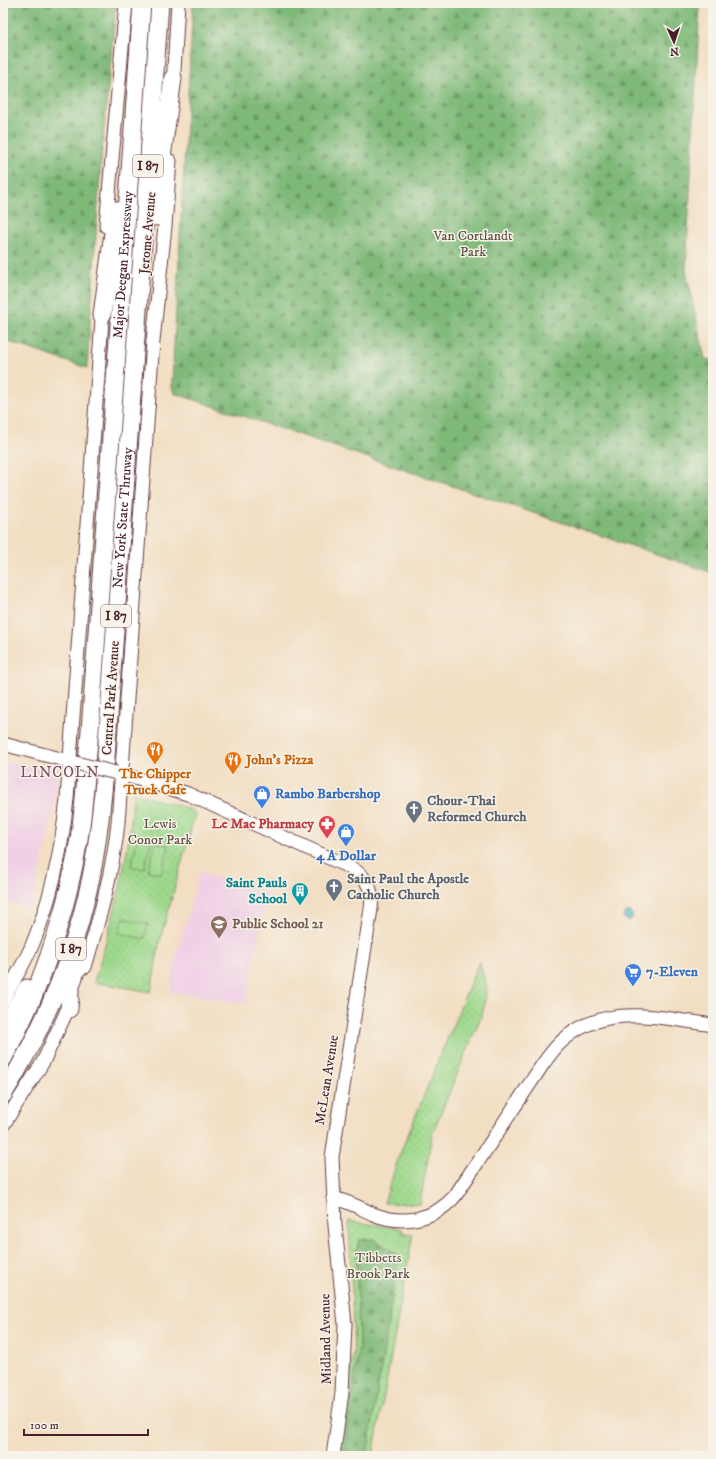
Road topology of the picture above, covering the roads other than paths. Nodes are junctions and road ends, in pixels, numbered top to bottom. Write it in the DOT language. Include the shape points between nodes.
graph roads {
  1 [pos="126,3"];
  2 [pos="142,3"];
  3 [pos="160,3"];
  4 [pos="178,3"];
  5 [pos="173,78"];
  6 [pos="135,104"];
  7 [pos="102,315"];
  8 [pos="137,329"];
  9 [pos="106,380"];
  10 [pos="149,394"];
  11 [pos="3,744"];
  12 [pos="73,762"];
  13 [pos="119,774"];
  14 [pos="96,848"];
  15 [pos="53,945"];
  16 [pos="3,1000"];
  17 [pos="69,1009"];
  18 [pos="713,1025"];
  19 [pos="3,1027"];
  20 [pos="3,1059"];
  21 [pos="3,1095"];
  22 [pos="3,1125"];
  23 [pos="333,1198"];
  24 [pos="333,1456"];
  1 -- 7 [label="main road" via="106,228"];
  2 -- 6 [label="highway, Major Deegan Expressway / I 87"];
  3 -- 8 [label="highway, Major Deegan Expressway / I 87"];
  4 -- 5 [label="main road, Jerome Avenue"];
  5 -- 8 [label="highway" via="150,272"];
  5 -- 10 [label="main road, Jerome Avenue" via="167,198"];
  6 -- 7 [label="highway" via="122,161"];
  6 -- 9 [label="highway, Major Deegan Expressway / I 87"];
  7 -- 9 [label="main road"];
  8 -- 14 [label="highway, New York State Thruway / I 87" via="107,750"];
  9 -- 12 [label="main road"];
  9 -- 15 [label="highway, New York State Thruway / I 87" via="83,808 74,868"];
  10 -- 13 [label="main road, Central Park Avenue"];
  11 -- 12 [label="main road, McLean Avenue"];
  12 -- 13 [label="main road, McLean Avenue, bridge"];
  12 -- 16 [label="main road" via="64,829 48,902 33,943"];
  13 -- 17 [label="main road, Central Park Avenue" via="117,834 106,893 81,980"];
  13 -- 23 [label="main road, McLean Avenue" via="176,790 215,806 353,869 363,876 368,884 372,904 333,1144"];
  14 -- 17 [label="highway" via="90,922 70,990"];
  14 -- 21 [label="highway, New York State Thruway / I 87" via="84,907 66,964 40,1027"];
  15 -- 19 [label="highway" via="36,967"];
  15 -- 20 [label="highway, New York State Thruway / I 87" via="25,1016"];
  17 -- 22 [label="main road, Central Park Avenue" via="43,1062"];
  18 -- 23 [label="main road" via="626,1015 598,1020 574,1032 548,1057 455,1196 427,1216 415,1220 394,1220"];
  23 -- 24 [label="main road, Midland Avenue" via="345,1324 342,1393"];
}
